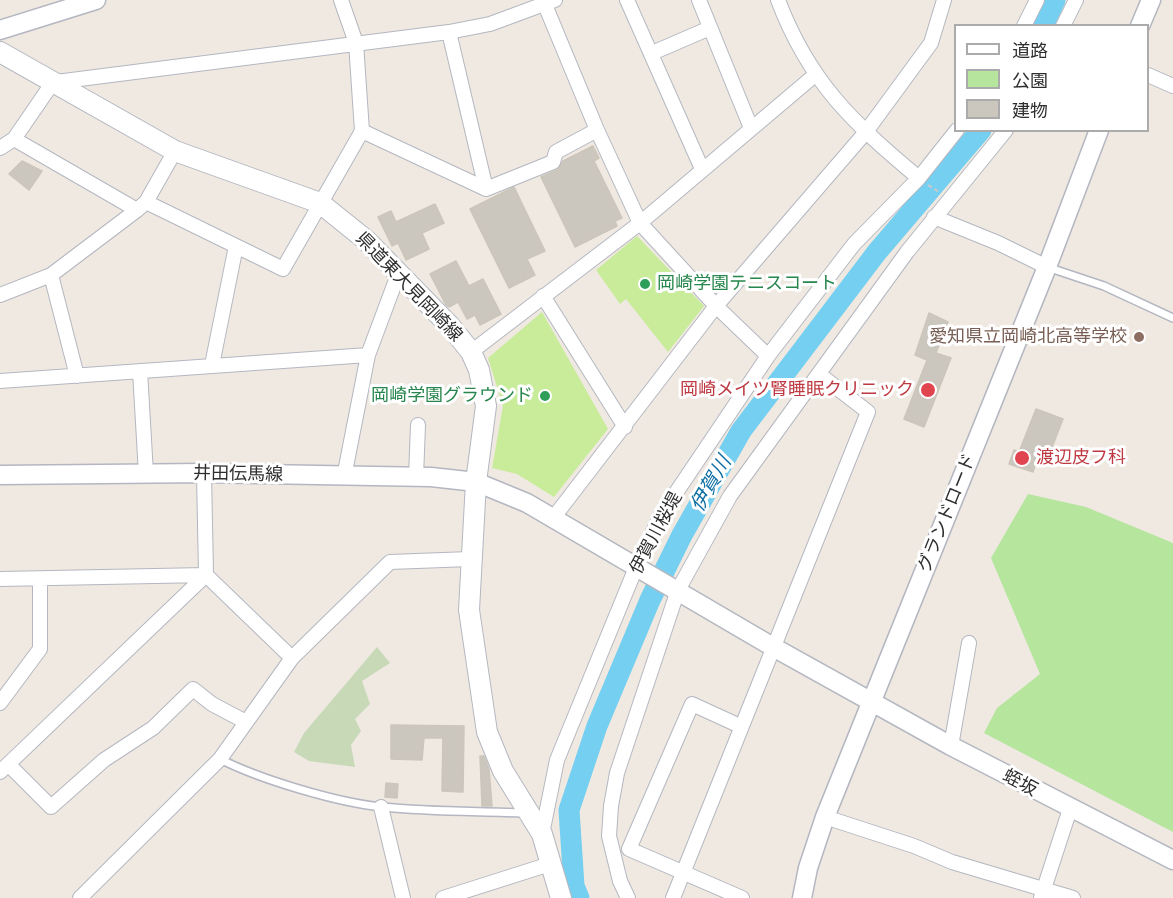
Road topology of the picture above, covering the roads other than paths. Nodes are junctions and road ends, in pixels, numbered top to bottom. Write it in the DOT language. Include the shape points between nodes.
graph roads {
  1 [pos="96,0"];
  2 [pos="341,0"];
  3 [pos="627,0"];
  4 [pos="699,0"];
  5 [pos="778,0"];
  6 [pos="944,0"];
  7 [pos="1076,0"];
  8 [pos="1150,0"];
  9 [pos="548,1"];
  10 [pos="1033,1"];
  11 [pos="69,4"];
  12 [pos="1025,24"];
  13 [pos="1064,24"];
  14 [pos="1141,24"];
  15 [pos="710,28"];
  16 [pos="0,30"];
  17 [pos="449,32"];
  18 [pos="356,43"];
  19 [pos="0,52"];
  20 [pos="652,53"];
  21 [pos="815,75"];
  22 [pos="1149,75"];
  23 [pos="56,82"];
  24 [pos="1173,86"];
  25 [pos="751,128"];
  26 [pos="597,129"];
  27 [pos="362,131"];
  28 [pos="955,132"];
  29 [pos="1004,132"];
  30 [pos="1099,132"];
  31 [pos="865,133"];
  32 [pos="14,139"];
  33 [pos="0,148"];
  34 [pos="175,151"];
  35 [pos="702,169"];
  36 [pos="919,178"];
  37 [pos="486,189"];
  38 [pos="320,203"];
  39 [pos="142,206"];
  40 [pos="934,217"];
  41 [pos="640,223"];
  42 [pos="236,246"];
  43 [pos="1047,267"];
  44 [pos="399,272"];
  45 [pos="51,275"];
  46 [pos="0,295"];
  47 [pos="543,296"];
  48 [pos="716,306"];
  49 [pos="1173,318"];
  50 [pos="471,352"];
  51 [pos="368,355"];
  52 [pos="768,356"];
  53 [pos="212,365"];
  54 [pos="140,371"];
  55 [pos="819,374"];
  56 [pos="77,376"];
  57 [pos="0,381"];
  58 [pos="418,425"];
  59 [pos="625,427"];
  60 [pos="204,473"];
  61 [pos="146,474"];
  62 [pos="0,475"];
  63 [pos="344,477"];
  64 [pos="416,477"];
  65 [pos="476,483"];
  66 [pos="554,517"];
  67 [pos="470,559"];
  68 [pos="637,565"];
  69 [pos="206,575"];
  70 [pos="0,579"];
  71 [pos="40,580"];
  72 [pos="678,590"];
  73 [pos="969,643"];
  74 [pos="773,647"];
  75 [pos="292,658"];
  76 [pos="870,701"];
  77 [pos="0,703"];
  78 [pos="246,722"];
  79 [pos="740,726"];
  80 [pos="951,746"];
  81 [pos="220,759"];
  82 [pos="5,768"];
  83 [pos="381,807"];
  84 [pos="1070,809"];
  85 [pos="528,813"];
  86 [pos="825,817"];
  87 [pos="542,834"];
  88 [pos="1173,860"];
  89 [pos="550,864"];
  90 [pos="683,874"];
  91 [pos="1042,893"];
  92 [pos="80,898"];
  93 [pos="403,898"];
  94 [pos="443,898"];
  95 [pos="561,898"];
  96 [pos="628,898"];
  97 [pos="673,898"];
  98 [pos="742,898"];
  99 [pos="802,898"];
  100 [pos="1072,898"];
  1 -- 11 [label="street"];
  2 -- 18 [label="street"];
  3 -- 20 [label="street"];
  4 -- 15 [label="street"];
  5 -- 21 [label="street"];
  6 -- 31 [label="street" via="931,43"];
  7 -- 13 [label="street"];
  8 -- 14 [label="street"];
  9 -- 17 [label="street" via="490,24"];
  9 -- 26 [label="street"];
  10 -- 12 [label="street"];
  11 -- 16 [label="street"];
  15 -- 20 [label="street"];
  15 -- 25 [label="street"];
  17 -- 18 [label="street"];
  17 -- 37 [label="street"];
  18 -- 23 [label="street"];
  18 -- 27 [label="street"];
  19 -- 23 [label="main road, 県道東大見岡崎線"];
  20 -- 35 [label="street"];
  21 -- 25 [label="street"];
  21 -- 31 [label="street"];
  22 -- 24 [label="street"];
  23 -- 32 [label="street"];
  23 -- 34 [label="main road, 県道東大見岡崎線"];
  25 -- 35 [label="street"];
  26 -- 37 [label="street" via="556,152 553,162"];
  26 -- 41 [label="street"];
  27 -- 37 [label="street"];
  27 -- 38 [label="street"];
  28 -- 36 [label="street, 伊賀川桜堤"];
  29 -- 40 [label="street"];
  30 -- 43 [label="street, グランドロード"];
  31 -- 36 [label="street"];
  31 -- 48 [label="street"];
  32 -- 33 [label="street"];
  32 -- 39 [label="street"];
  34 -- 38 [label="main road, 県道東大見岡崎線"];
  34 -- 39 [label="street"];
  35 -- 41 [label="street"];
  36 -- 52 [label="street, 伊賀川桜堤" via="854,244"];
  38 -- 42 [label="street" via="283,268"];
  38 -- 44 [label="main road, 県道東大見岡崎線"];
  39 -- 42 [label="street"];
  39 -- 45 [label="street"];
  40 -- 43 [label="street"];
  40 -- 55 [label="street"];
  41 -- 47 [label="street"];
  41 -- 48 [label="street"];
  42 -- 53 [label="street"];
  43 -- 49 [label="lane" via="1104,286"];
  43 -- 76 [label="street, グランドロード"];
  44 -- 50 [label="main road, 県道東大見岡崎線"];
  44 -- 51 [label="street"];
  45 -- 46 [label="street"];
  45 -- 56 [label="street"];
  47 -- 50 [label="street"];
  47 -- 59 [label="street"];
  48 -- 52 [label="street"];
  48 -- 59 [label="street"];
  50 -- 65 [label="main road, 県道東大見岡崎線" via="486,406"];
  51 -- 53 [label="street"];
  51 -- 63 [label="street"];
  52 -- 68 [label="street, 伊賀川桜堤" via="661,515"];
  53 -- 54 [label="street"];
  54 -- 56 [label="street"];
  54 -- 61 [label="street"];
  55 -- 72 [label="street" via="730,496"];
  55 -- 74 [label="street" via="868,412"];
  56 -- 57 [label="street"];
  58 -- 64 [label="street"];
  59 -- 66 [label="street"];
  60 -- 61 [label="street, 井田伝馬線"];
  60 -- 63 [label="street, 井田伝馬線"];
  60 -- 69 [label="street"];
  61 -- 62 [label="street, 井田伝馬線"];
  63 -- 64 [label="street, 井田伝馬線"];
  64 -- 65 [label="street, 井田伝馬線"];
  65 -- 66 [label="street, 井田伝馬線"];
  65 -- 67 [label="main road, 県道東大見岡崎線"];
  66 -- 68 [label="street, 井田伝馬線"];
  67 -- 75 [label="street" via="390,562"];
  67 -- 85 [label="main road, 県道東大見岡崎線" via="469,610 487,732 503,771"];
  68 -- 72 [label="street, 井田伝馬線"];
  68 -- 87 [label="street, 伊賀川桜堤" via="557,760"];
  69 -- 71 [label="street"];
  69 -- 75 [label="street"];
  69 -- 82 [label="street"];
  70 -- 71 [label="street"];
  71 -- 77 [label="street" via="40,649"];
  72 -- 74 [label="street, 蛭坂"];
  72 -- 96 [label="street" via="617,773 611,807 609,836"];
  73 -- 80 [label="street"];
  74 -- 76 [label="street, 蛭坂"];
  74 -- 79 [label="street"];
  75 -- 78 [label="street"];
  76 -- 80 [label="street, 蛭坂"];
  76 -- 86 [label="street, グランドロード"];
  78 -- 81 [label="street"];
  78 -- 82 [label="street" via="193,689 153,728 104,760 51,807"];
  79 -- 90 [label="street"];
  79 -- 90 [label="street" via="692,704 629,849"];
  80 -- 84 [label="street, 蛭坂"];
  81 -- 83 [label="lane" via="242,770"];
  81 -- 92 [label="street"];
  83 -- 85 [label="lane"];
  83 -- 93 [label="street"];
  84 -- 88 [label="street, 蛭坂"];
  84 -- 91 [label="street"];
  85 -- 87 [label="main road, 県道東大見岡崎線"];
  86 -- 91 [label="street"];
  86 -- 99 [label="street, グランドロード"];
  87 -- 89 [label="main road, 県道東大見岡崎線"];
  89 -- 94 [label="street"];
  89 -- 95 [label="main road, 県道東大見岡崎線"];
  90 -- 97 [label="street"];
  90 -- 98 [label="street"];
  91 -- 100 [label="street"];
}
